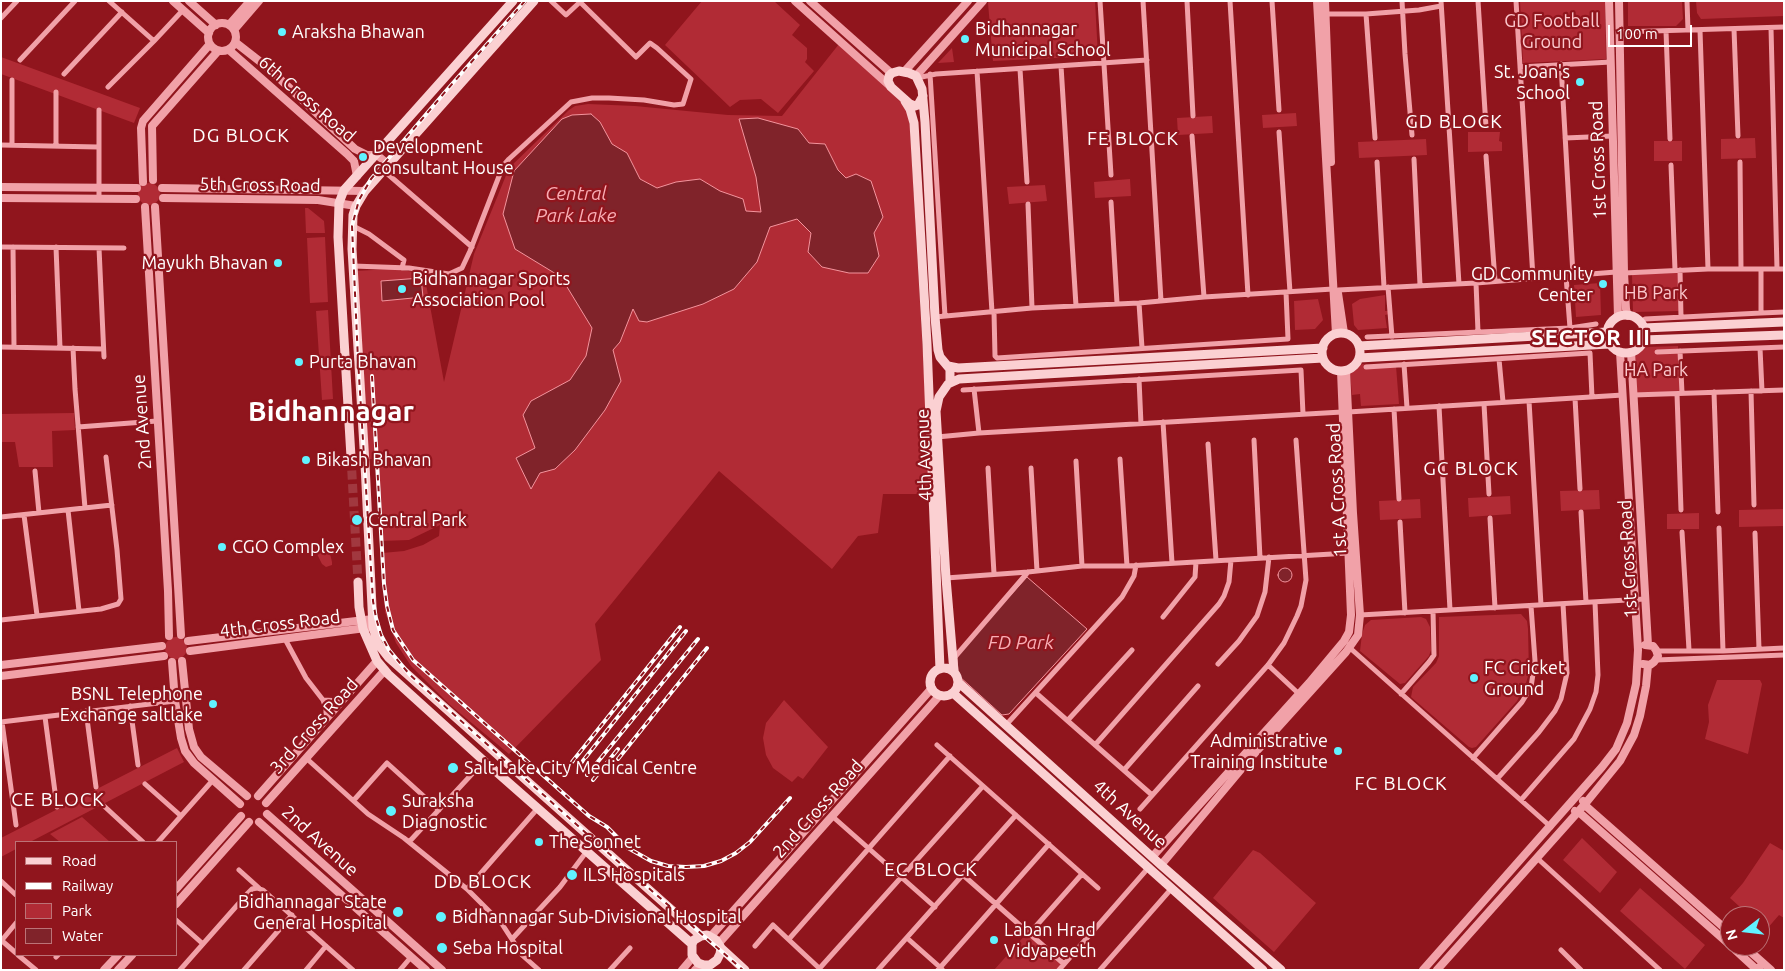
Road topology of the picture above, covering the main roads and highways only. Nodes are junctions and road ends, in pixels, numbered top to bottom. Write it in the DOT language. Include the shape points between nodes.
graph roads {
  1 [pos="513,1"];
  2 [pos="534,1"];
  3 [pos="923,96"];
  4 [pos="905,101"];
  5 [pos="1784,322"];
  6 [pos="1644,323"];
  7 [pos="357,329"];
  8 [pos="344,330"];
  9 [pos="1607,332"];
  10 [pos="1784,335"];
  11 [pos="1643,340"];
  12 [pos="1609,344"];
  13 [pos="1359,346"];
  14 [pos="1323,348"];
  15 [pos="1324,358"];
  16 [pos="1358,358"];
  17 [pos="946,364"];
  18 [pos="928,369"];
  19 [pos="928,383"];
  20 [pos="947,386"];
  21 [pos="351,457"];
  22 [pos="939,542"];
  23 [pos="358,582"];
  24 [pos="940,668"];
  25 [pos="954,672"];
  26 [pos="958,682"];
  27 [pos="953,693"];
  28 [pos="1066,777"];
  29 [pos="1057,786"];
  30 [pos="1124,829"];
  31 [pos="1117,838"];
  32 [pos="706,936"];
  33 [pos="1250,943"];
  34 [pos="692,944"];
  35 [pos="720,945"];
  36 [pos="1243,952"];
  37 [pos="698,967"];
  38 [pos="714,967"];
  39 [pos="744,970"];
  40 [pos="1263,970"];
  41 [pos="1281,970"];
  1 -- 8 [label="main road" via="344,190 338,204"];
  2 -- 7 [label="main road" via="365,191 356,206 353,266"];
  3 -- 4 [label="main road" via="915,106"];
  3 -- 4 [label="main road, 4th Avenue" via="916,77 899,71 888,78 891,87"];
  3 -- 17 [label="main road, 4th Avenue" via="935,317 938,350"];
  4 -- 18 [label="main road, 4th Avenue" via="914,123"];
  5 -- 6 [label="main road"];
  6 -- 9 [label="main road" via="1628,316 1618,317"];
  6 -- 11 [label="main road"];
  7 -- 8 [label="main road"];
  7 -- 32 [label="main road" via="373,623 378,644 389,658"];
  8 -- 21 [label="main road"];
  9 -- 12 [label="main road"];
  9 -- 13 [label="main road"];
  10 -- 11 [label="main road"];
  11 -- 12 [label="main road" via="1630,352 1620,352"];
  12 -- 16 [label="main road"];
  13 -- 14 [label="main road" via="1351,336 1340,333 1327,339"];
  13 -- 16 [label="main road"];
  14 -- 15 [label="main road"];
  14 -- 17 [label="main road" via="958,368"];
  15 -- 16 [label="main road" via="1330,367 1344,370"];
  15 -- 20 [label="main road" via="958,379"];
  17 -- 18 [label="main road" via="941,361 933,363"];
  17 -- 20 [label="main road, 4th Avenue" via="950,373"];
  18 -- 19 [label="main road, 4th Avenue"];
  19 -- 20 [label="main road" via="935,390"];
  19 -- 22 [label="main road, 4th Avenue"];
  20 -- 22 [label="main road, 4th Avenue" via="939,397 936,411"];
  22 -- 24 [label="main road, 4th Avenue"];
  22 -- 25 [label="main road, 4th Avenue" via="946,578"];
  23 -- 34 [label="main road" via="363,629 377,661 385,670"];
  24 -- 25 [label="main road"];
  24 -- 27 [label="main road" via="931,676 932,688 940,695"];
  25 -- 26 [label="main road"];
  26 -- 27 [label="main road"];
  26 -- 28 [label="main road, 4th Avenue"];
  27 -- 29 [label="main road, 4th Avenue"];
  28 -- 29 [label="main road"];
  28 -- 30 [label="main road, 4th Avenue"];
  29 -- 31 [label="main road, 4th Avenue"];
  30 -- 31 [label="main road"];
  30 -- 33 [label="main road, 4th Avenue"];
  31 -- 36 [label="main road, 4th Avenue"];
  32 -- 34 [label="main road"];
  32 -- 35 [label="main road"];
  33 -- 36 [label="main road"];
  33 -- 41 [label="main road, 4th Avenue"];
  34 -- 37 [label="main road" via="691,951"];
  35 -- 38 [label="main road"];
  35 -- 39 [label="main road"];
  36 -- 40 [label="main road, 4th Avenue"];
  37 -- 38 [label="main road"];
}
